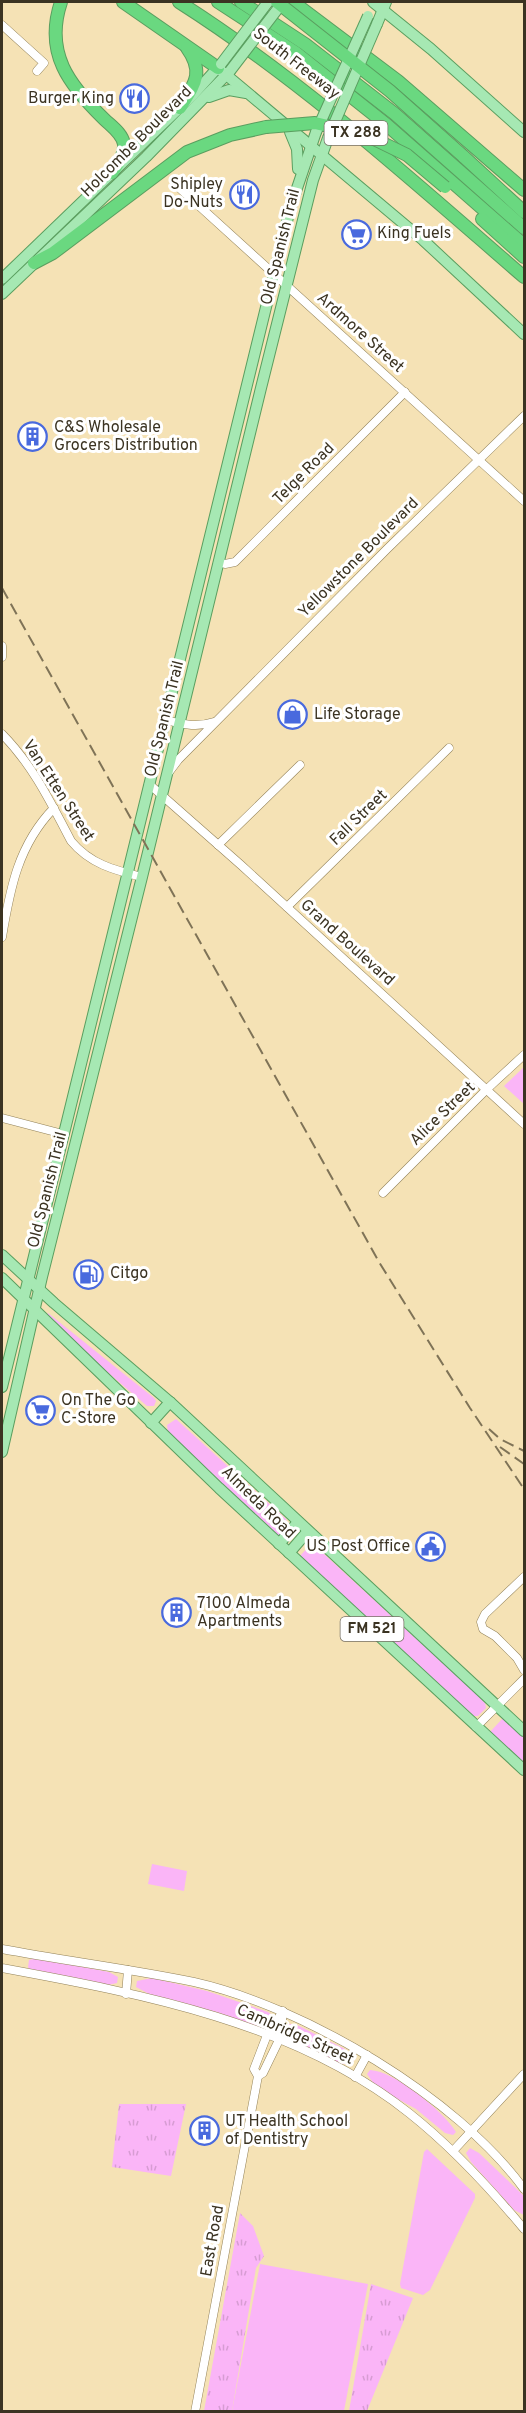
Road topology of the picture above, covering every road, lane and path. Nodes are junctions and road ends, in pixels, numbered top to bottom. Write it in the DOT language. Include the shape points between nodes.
graph roads {
  1 [pos="61,2"];
  2 [pos="123,2"];
  3 [pos="179,2"];
  4 [pos="218,2"];
  5 [pos="241,2"];
  6 [pos="268,2"];
  7 [pos="277,2"];
  8 [pos="283,2"];
  9 [pos="293,2"];
  10 [pos="373,2"];
  11 [pos="385,6"];
  12 [pos="2,25"];
  13 [pos="182,42"];
  14 [pos="224,70"];
  15 [pos="37,71"];
  16 [pos="248,94"];
  17 [pos="199,103"];
  18 [pos="180,108"];
  19 [pos="287,127"];
  20 [pos="525,132"];
  21 [pos="309,146"];
  22 [pos="321,155"];
  23 [pos="339,170"];
  24 [pos="112,173"];
  25 [pos="177,185"];
  26 [pos="296,186"];
  27 [pos="310,190"];
  28 [pos="525,190"];
  29 [pos="525,212"];
  30 [pos="525,228"];
  31 [pos="525,245"];
  32 [pos="525,257"];
  33 [pos="34,263"];
  34 [pos="274,273"];
  35 [pos="525,277"];
  36 [pos="2,279"];
  37 [pos="287,285"];
  38 [pos="2,294"];
  39 [pos="525,334"];
  40 [pos="247,385"];
  41 [pos="261,388"];
  42 [pos="405,392"];
  43 [pos="525,416"];
  44 [pos="478,459"];
  45 [pos="220,495"];
  46 [pos="234,499"];
  47 [pos="525,501"];
  48 [pos="218,562"];
  49 [pos="200,575"];
  50 [pos="214,579"];
  51 [pos="178,666"];
  52 [pos="193,669"];
  53 [pos="165,720"];
  54 [pos="216,722"];
  55 [pos="179,724"];
  56 [pos="2,734"];
  57 [pos="449,748"];
  58 [pos="300,765"];
  59 [pos="167,776"];
  60 [pos="149,784"];
  61 [pos="162,794"];
  62 [pos="54,808"];
  63 [pos="218,845"];
  64 [pos="127,873"];
  65 [pos="142,877"];
  66 [pos="287,907"];
  67 [pos="2,937"];
  68 [pos="100,984"];
  69 [pos="115,987"];
  70 [pos="525,1056"];
  71 [pos="75,1087"];
  72 [pos="89,1089"];
  73 [pos="487,1089"];
  74 [pos="3,1119"];
  75 [pos="525,1124"];
  76 [pos="63,1134"];
  77 [pos="77,1138"];
  78 [pos="52,1176"];
  79 [pos="66,1180"];
  80 [pos="382,1193"];
  81 [pos="2,1254"];
  82 [pos="2,1278"];
  83 [pos="27,1278"];
  84 [pos="39,1290"];
  85 [pos="22,1297"];
  86 [pos="34,1310"];
  87 [pos="2,1387"];
  88 [pos="170,1402"];
  89 [pos="151,1423"];
  90 [pos="3,1440"];
  91 [pos="2,1452"];
  92 [pos="298,1522"];
  93 [pos="308,1532"];
  94 [pos="279,1544"];
  95 [pos="289,1553"];
  96 [pos="525,1576"];
  97 [pos="522,1664"];
  98 [pos="525,1679"];
  99 [pos="497,1706"];
  100 [pos="476,1727"];
  101 [pos="525,1731"];
  102 [pos="525,1770"];
  103 [pos="2,1949"];
  104 [pos="2,1968"];
  105 [pos="128,1971"];
  106 [pos="126,1994"];
  107 [pos="283,2011"];
  108 [pos="267,2035"];
  109 [pos="279,2040"];
  110 [pos="367,2055"];
  111 [pos="525,2074"];
  112 [pos="258,2076"];
  113 [pos="354,2077"];
  114 [pos="471,2132"];
  115 [pos="453,2151"];
  116 [pos="525,2189"];
  117 [pos="524,2229"];
  118 [pos="195,2412"];
  1 -- 24 [label="highway" via="56,20 57,42 65,74 122,138 124,154"];
  2 -- 13 [label="highway"];
  3 -- 35 [label="highway, South Freeway / TX 288" via="282,72"];
  4 -- 31 [label="highway" via="304,59"];
  5 -- 30 [label="highway" via="305,44 395,114"];
  6 -- 14 [label="main road, Holcombe Boulevard, bridge"];
  7 -- 29 [label="highway, bridge" via="390,91"];
  8 -- 14 [label="main road, Holcombe Boulevard, bridge"];
  9 -- 28 [label="highway" via="398,81"];
  10 -- 11 [label="main road"];
  10 -- 21 [label="main road, Old Spanish Trail, bridge"];
  11 -- 20 [label="main road"];
  11 -- 22 [label="main road, Old Spanish Trail, bridge"];
  12 -- 15 [label="street" via="44,63"];
  13 -- 14 [label="highway"];
  13 -- 18 [label="highway" via="195,59 197,76"];
  14 -- 16 [label="main road"];
  14 -- 17 [label="main road, Holcombe Boulevard"];
  14 -- 18 [label="main road, Holcombe Boulevard"];
  16 -- 17 [label="main road" via="222,91"];
  16 -- 19 [label="main road"];
  17 -- 33 [label="main road, Holcombe Boulevard"];
  18 -- 24 [label="main road, Holcombe Boulevard"];
  19 -- 21 [label="main road"];
  19 -- 26 [label="main road" via="299,158"];
  21 -- 22 [label="main road"];
  21 -- 26 [label="main road, Old Spanish Trail"];
  22 -- 23 [label="main road"];
  22 -- 27 [label="main road, Old Spanish Trail"];
  23 -- 27 [label="main road" via="324,170"];
  23 -- 39 [label="main road" via="423,240"];
  24 -- 36 [label="main road, Holcombe Boulevard"];
  25 -- 34 [label="street, Ardmore Street"];
  26 -- 34 [label="main road, Old Spanish Trail"];
  27 -- 37 [label="main road, Old Spanish Trail"];
  32 -- 33 [label="highway, bridge" via="407,155 366,135 315,123 231,135 187,152 53,253"];
  33 -- 38 [label="main road, Holcombe Boulevard"];
  34 -- 37 [label="street, Ardmore Street"];
  34 -- 40 [label="main road, Old Spanish Trail"];
  37 -- 41 [label="main road, Old Spanish Trail"];
  37 -- 42 [label="street, Ardmore Street"];
  40 -- 41 [label="main road"];
  40 -- 45 [label="main road, Old Spanish Trail"];
  41 -- 46 [label="main road, Old Spanish Trail"];
  42 -- 44 [label="street, Ardmore Street"];
  42 -- 48 [label="street, Telge Road" via="235,562"];
  43 -- 44 [label="street, Yellowstone Boulevard"];
  44 -- 47 [label="street, Ardmore Street"];
  44 -- 54 [label="street, Yellowstone Boulevard"];
  45 -- 46 [label="main road"];
  45 -- 49 [label="main road, Old Spanish Trail"];
  46 -- 48 [label="main road, Old Spanish Trail"];
  48 -- 50 [label="main road, Old Spanish Trail"];
  49 -- 50 [label="main road"];
  49 -- 51 [label="main road, Old Spanish Trail"];
  50 -- 52 [label="main road, Old Spanish Trail"];
  51 -- 52 [label="main road"];
  51 -- 53 [label="main road, Old Spanish Trail"];
  52 -- 55 [label="main road, Old Spanish Trail"];
  53 -- 55 [label="street"];
  53 -- 60 [label="main road, Old Spanish Trail"];
  54 -- 55 [label="street" via="202,726"];
  54 -- 59 [label="street, Yellowstone Boulevard"];
  55 -- 59 [label="main road, Old Spanish Trail"];
  56 -- 62 [label="street, Van Etten Street" via="21,754"];
  57 -- 66 [label="street, Fall Street"];
  58 -- 63 [label="street"];
  59 -- 61 [label="main road, Old Spanish Trail"];
  60 -- 61 [label="street, Grand Boulevard"];
  60 -- 64 [label="main road, Old Spanish Trail"];
  61 -- 63 [label="street, Grand Boulevard"];
  61 -- 65 [label="main road, Old Spanish Trail"];
  62 -- 64 [label="street, Van Etten Street" via="78,849 100,865"];
  62 -- 67 [label="street" via="35,830 18,862"];
  63 -- 66 [label="street, Grand Boulevard"];
  64 -- 65 [label="street, Van Etten Street"];
  64 -- 68 [label="main road, Old Spanish Trail"];
  65 -- 69 [label="main road, Old Spanish Trail"];
  66 -- 73 [label="street, Grand Boulevard"];
  68 -- 69 [label="main road"];
  68 -- 71 [label="main road, Old Spanish Trail"];
  69 -- 72 [label="main road, Old Spanish Trail"];
  70 -- 73 [label="street, Alice Street"];
  71 -- 72 [label="main road"];
  71 -- 76 [label="main road, Old Spanish Trail"];
  72 -- 77 [label="main road, Old Spanish Trail"];
  73 -- 75 [label="street, Grand Boulevard"];
  73 -- 80 [label="street, Alice Street"];
  74 -- 76 [label="street"];
  76 -- 77 [label="main road"];
  76 -- 78 [label="main road, Old Spanish Trail"];
  77 -- 79 [label="main road, Old Spanish Trail"];
  78 -- 79 [label="main road"];
  78 -- 83 [label="main road, Old Spanish Trail"];
  79 -- 84 [label="main road, Old Spanish Trail"];
  81 -- 83 [label="main road, Almeda Road"];
  82 -- 85 [label="main road, Almeda Road"];
  83 -- 84 [label="main road, Almeda Road / FM 521"];
  83 -- 85 [label="main road, Old Spanish Trail"];
  84 -- 86 [label="main road, Old Spanish Trail"];
  84 -- 88 [label="main road, Almeda Road / FM 521"];
  85 -- 86 [label="main road, Almeda Road / FM 521"];
  85 -- 87 [label="main road, Old Spanish Trail"];
  86 -- 89 [label="main road, Almeda Road / FM 521"];
  86 -- 90 [label="main road, Old Spanish Trail"];
  88 -- 89 [label="main road"];
  88 -- 92 [label="main road, Almeda Road / FM 521"];
  89 -- 94 [label="main road, Almeda Road / FM 521"];
  90 -- 91 [label="main road, Old Spanish Trail"];
  92 -- 93 [label="main road, Almeda Road / FM 521"];
  92 -- 94 [label="main road"];
  93 -- 95 [label="main road"];
  93 -- 99 [label="main road, Almeda Road / FM 521"];
  94 -- 95 [label="main road, Almeda Road / FM 521"];
  95 -- 100 [label="main road, Almeda Road / FM 521"];
  96 -- 97 [label="street" via="481,1622 483,1629"];
  98 -- 99 [label="street"];
  99 -- 100 [label="street"];
  99 -- 101 [label="main road, Almeda Road / FM 521"];
  100 -- 102 [label="main road, Almeda Road / FM 521"];
  103 -- 105 [label="street, Cambridge Street"];
  104 -- 106 [label="street, Cambridge Street"];
  105 -- 106 [label="street"];
  105 -- 107 [label="street, Cambridge Street" via="196,1983"];
  106 -- 108 [label="street, Cambridge Street" via="189,2008"];
  107 -- 108 [label="street, East Road"];
  107 -- 109 [label="street, East Road"];
  107 -- 110 [label="street, Cambridge Street"];
  108 -- 109 [label="street, Cambridge Street"];
  108 -- 112 [label="street, East Road" via="254,2069"];
  109 -- 112 [label="street, East Road"];
  109 -- 113 [label="street, Cambridge Street"];
  110 -- 113 [label="street"];
  110 -- 114 [label="street, Cambridge Street"];
  111 -- 114 [label="street"];
  112 -- 118 [label="street, East Road"];
  113 -- 115 [label="street, Cambridge Street" via="408,2113"];
  114 -- 115 [label="street"];
  114 -- 116 [label="street, Cambridge Street"];
  115 -- 117 [label="street, Cambridge Street"];
}
